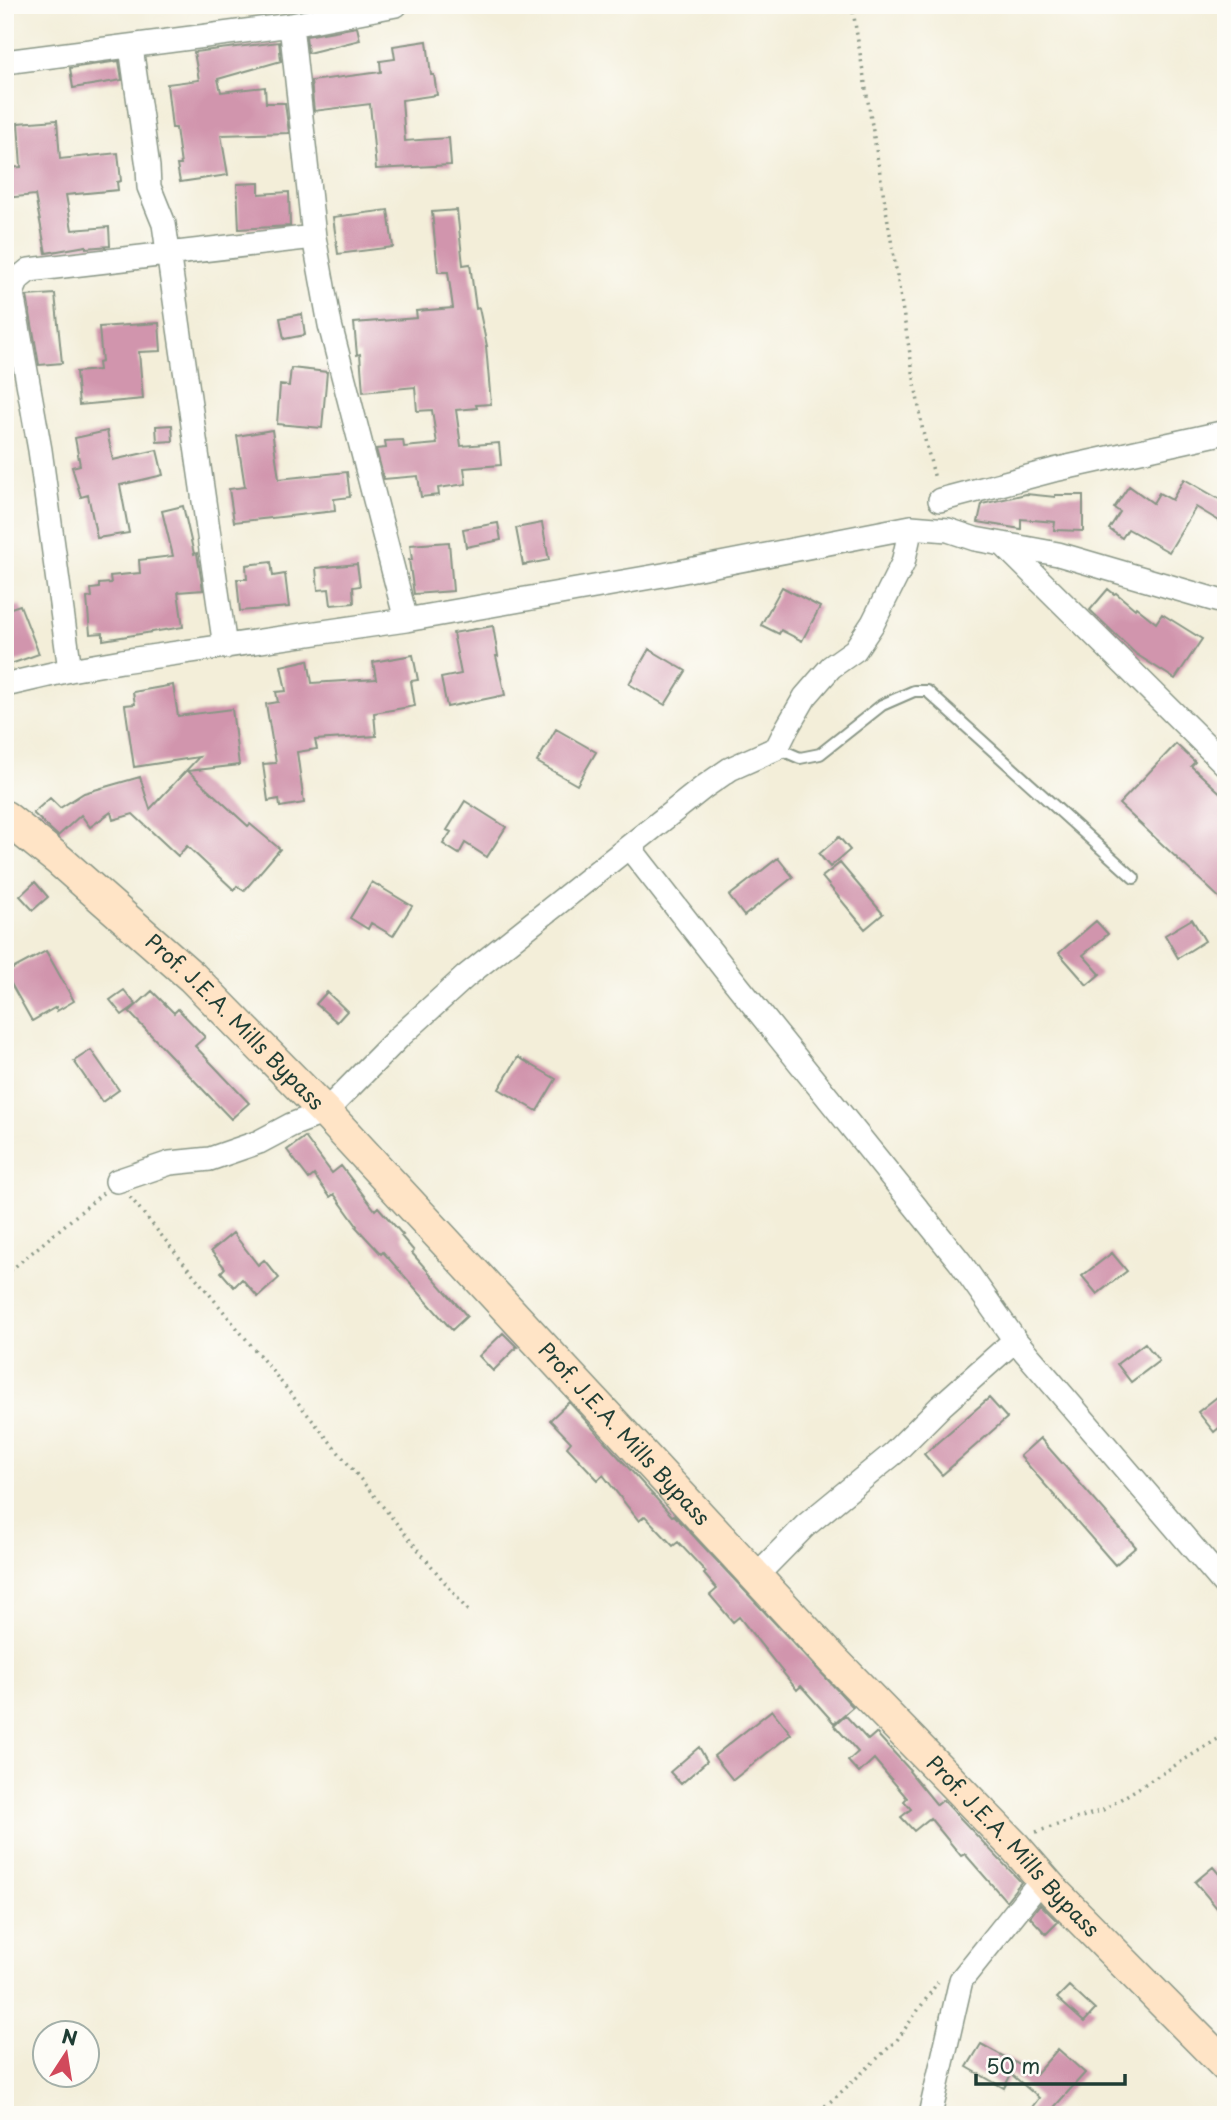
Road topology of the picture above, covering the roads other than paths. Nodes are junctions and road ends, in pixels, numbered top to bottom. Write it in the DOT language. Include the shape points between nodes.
graph roads {
  1 [pos="396,5"];
  2 [pos="291,24"];
  3 [pos="131,47"];
  4 [pos="5,62"];
  5 [pos="314,237"];
  6 [pos="167,252"];
  7 [pos="1226,432"];
  8 [pos="940,500"];
  9 [pos="911,527"];
  10 [pos="1003,544"];
  11 [pos="1226,603"];
  12 [pos="406,620"];
  13 [pos="225,647"];
  14 [pos="71,670"];
  15 [pos="5,685"];
  16 [pos="777,748"];
  17 [pos="1226,765"];
  18 [pos="5,817"];
  19 [pos="629,847"];
  20 [pos="1134,878"];
  21 [pos="325,1112"];
  22 [pos="117,1181"];
  23 [pos="1015,1340"];
  24 [pos="756,1576"];
  25 [pos="1226,1586"];
  26 [pos="1042,1880"];
  27 [pos="1226,2066"];
  28 [pos="930,2115"];
  1 -- 2 [label="street"];
  2 -- 3 [label="street"];
  2 -- 5 [label="street"];
  3 -- 4 [label="street"];
  3 -- 6 [label="street" via="149,187 164,224"];
  5 -- 6 [label="street"];
  5 -- 12 [label="street" via="330,325"];
  6 -- 13 [label="street"];
  6 -- 14 [label="street" via="29,270 12,293"];
  7 -- 8 [label="street"];
  9 -- 10 [label="street" via="948,530"];
  9 -- 12 [label="street"];
  9 -- 16 [label="street" via="903,563 873,623 855,650 831,667 805,697"];
  10 -- 11 [label="street" via="1091,563"];
  10 -- 17 [label="street"];
  12 -- 13 [label="street"];
  13 -- 14 [label="street"];
  14 -- 15 [label="street"];
  16 -- 19 [label="street" via="730,769"];
  16 -- 20 [label="lane" via="800,758 820,754 882,705 914,691 927,691"];
  18 -- 21 [label="street, Prof. J.E.A. Mills Bypass" via="192,977"];
  19 -- 21 [label="street" via="465,977"];
  19 -- 23 [label="street" via="960,1262"];
  21 -- 22 [label="street" via="210,1159 170,1163"];
  21 -- 24 [label="street, Prof. J.E.A. Mills Bypass"];
  23 -- 24 [label="street" via="894,1453 805,1526"];
  23 -- 25 [label="street"];
  24 -- 26 [label="street, Prof. J.E.A. Mills Bypass"];
  26 -- 27 [label="street, Prof. J.E.A. Mills Bypass"];
  26 -- 28 [label="street" via="961,1979"];
}
